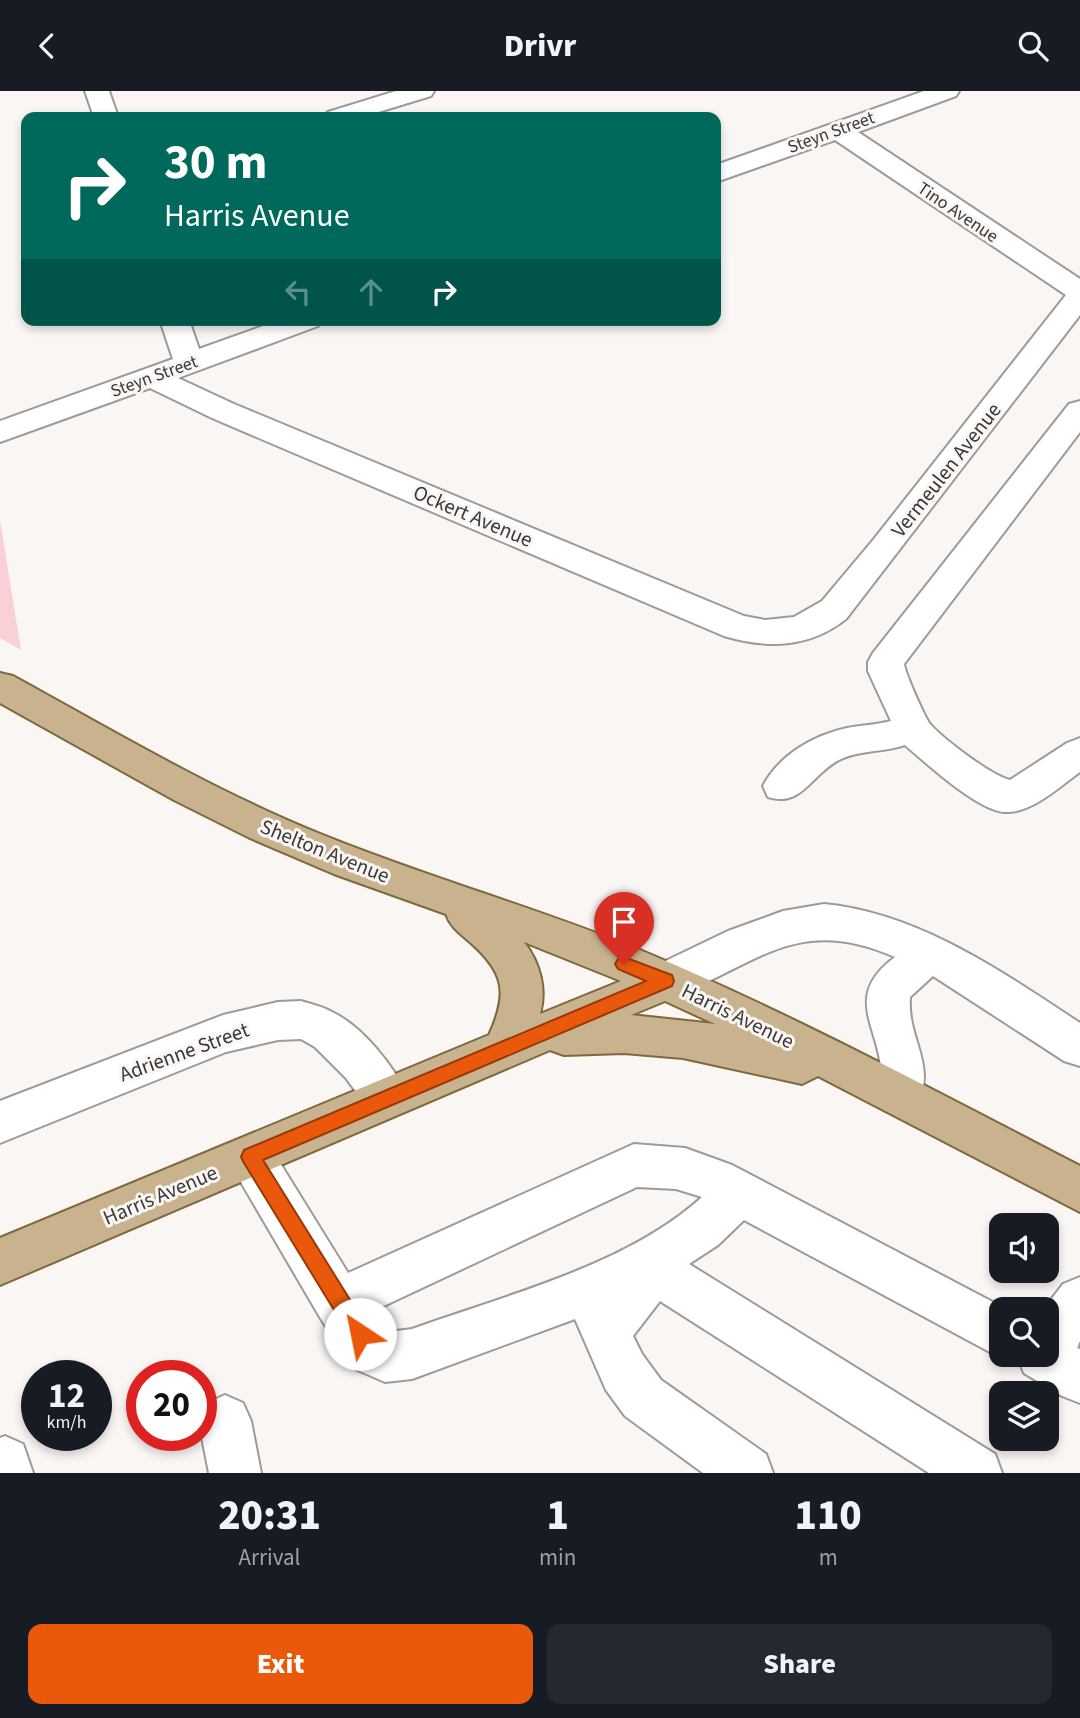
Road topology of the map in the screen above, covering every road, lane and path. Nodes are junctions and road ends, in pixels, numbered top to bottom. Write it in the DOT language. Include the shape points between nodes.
graph roads {
  1 [pos="97,91"];
  2 [pos="422,91"];
  3 [pos="947,91"];
  4 [pos="104,112"];
  5 [pos="353,112"];
  6 [pos="838,130"];
  7 [pos="721,172"];
  8 [pos="1080,294"];
  9 [pos="176,326"];
  10 [pos="291,326"];
  11 [pos="189,363"];
  12 [pos="151,377"];
  13 [pos="1080,411"];
  14 [pos="0,432"];
  15 [pos="799,629"];
  16 [pos="0,685"];
  17 [pos="910,728"];
  18 [pos="1080,753"];
  19 [pos="782,786"];
  20 [pos="445,899"];
  21 [pos="931,955"];
  22 [pos="666,981"];
  23 [pos="1080,1047"];
  24 [pos="507,1049"];
  25 [pos="844,1067"];
  26 [pos="900,1096"];
  27 [pos="386,1097"];
  28 [pos="0,1122"];
  29 [pos="251,1157"];
  30 [pos="1080,1190"];
  31 [pos="740,1192"];
  32 [pos="0,1262"];
  33 [pos="650,1267"];
  34 [pos="1080,1301"];
  35 [pos="338,1302"];
  36 [pos="596,1310"];
  37 [pos="989,1327"];
  38 [pos="1059,1348"];
  39 [pos="225,1421"];
  40 [pos="235,1473"];
  41 [pos="747,1473"];
  42 [pos="976,1473"];
  1 -- 4 [label="street"];
  2 -- 5 [label="street"];
  3 -- 6 [label="street, Steyn Street"];
  6 -- 7 [label="street, Steyn Street"];
  6 -- 8 [label="street, Tino Avenue"];
  8 -- 15 [label="street, Vermeulen Avenue" via="834,610"];
  9 -- 11 [label="street"];
  10 -- 11 [label="street, Steyn Street"];
  11 -- 12 [label="street, Steyn Street"];
  12 -- 14 [label="street, Steyn Street"];
  12 -- 15 [label="street, Ockert Avenue" via="737,627 765,633"];
  13 -- 17 [label="street" via="886,662 888,675 908,710"];
  16 -- 20 [label="main road, Shelton Avenue" via="235,814"];
  17 -- 18 [label="street" via="966,775 1004,797 1021,793"];
  17 -- 19 [label="street" via="832,747"];
  20 -- 22 [label="main road, Shelton Avenue"];
  20 -- 24 [label="main road" via="494,936 519,967 522,1000"];
  21 -- 22 [label="street" via="863,928 822,921 779,930"];
  21 -- 23 [label="street"];
  21 -- 26 [label="street" via="904,972 888,997 888,1019 903,1067"];
  22 -- 24 [label="main road, Harris Avenue"];
  22 -- 25 [label="main road, Harris Avenue"];
  24 -- 25 [label="main road" via="557,1037 633,1033"];
  24 -- 27 [label="main road, Harris Avenue"];
  25 -- 26 [label="main road, Harris Avenue"];
  26 -- 30 [label="main road, Harris Avenue"];
  27 -- 28 [label="street, Adrienne Street" via="362,1064 330,1033 301,1020 278,1021 223,1034"];
  27 -- 29 [label="main road, Harris Avenue"];
  29 -- 32 [label="main road, Harris Avenue"];
  29 -- 35 [label="street"];
  31 -- 33 [label="street" via="701,1230"];
  31 -- 35 [label="street" via="692,1170 666,1164 634,1166"];
  31 -- 37 [label="street"];
  33 -- 36 [label="street"];
  33 -- 42 [label="street"];
  34 -- 38 [label="street" via="1064,1320"];
  35 -- 36 [label="street" via="371,1350 392,1357"];
  36 -- 41 [label="street" via="624,1372 643,1398"];
  39 -- 40 [label="street"];
}
